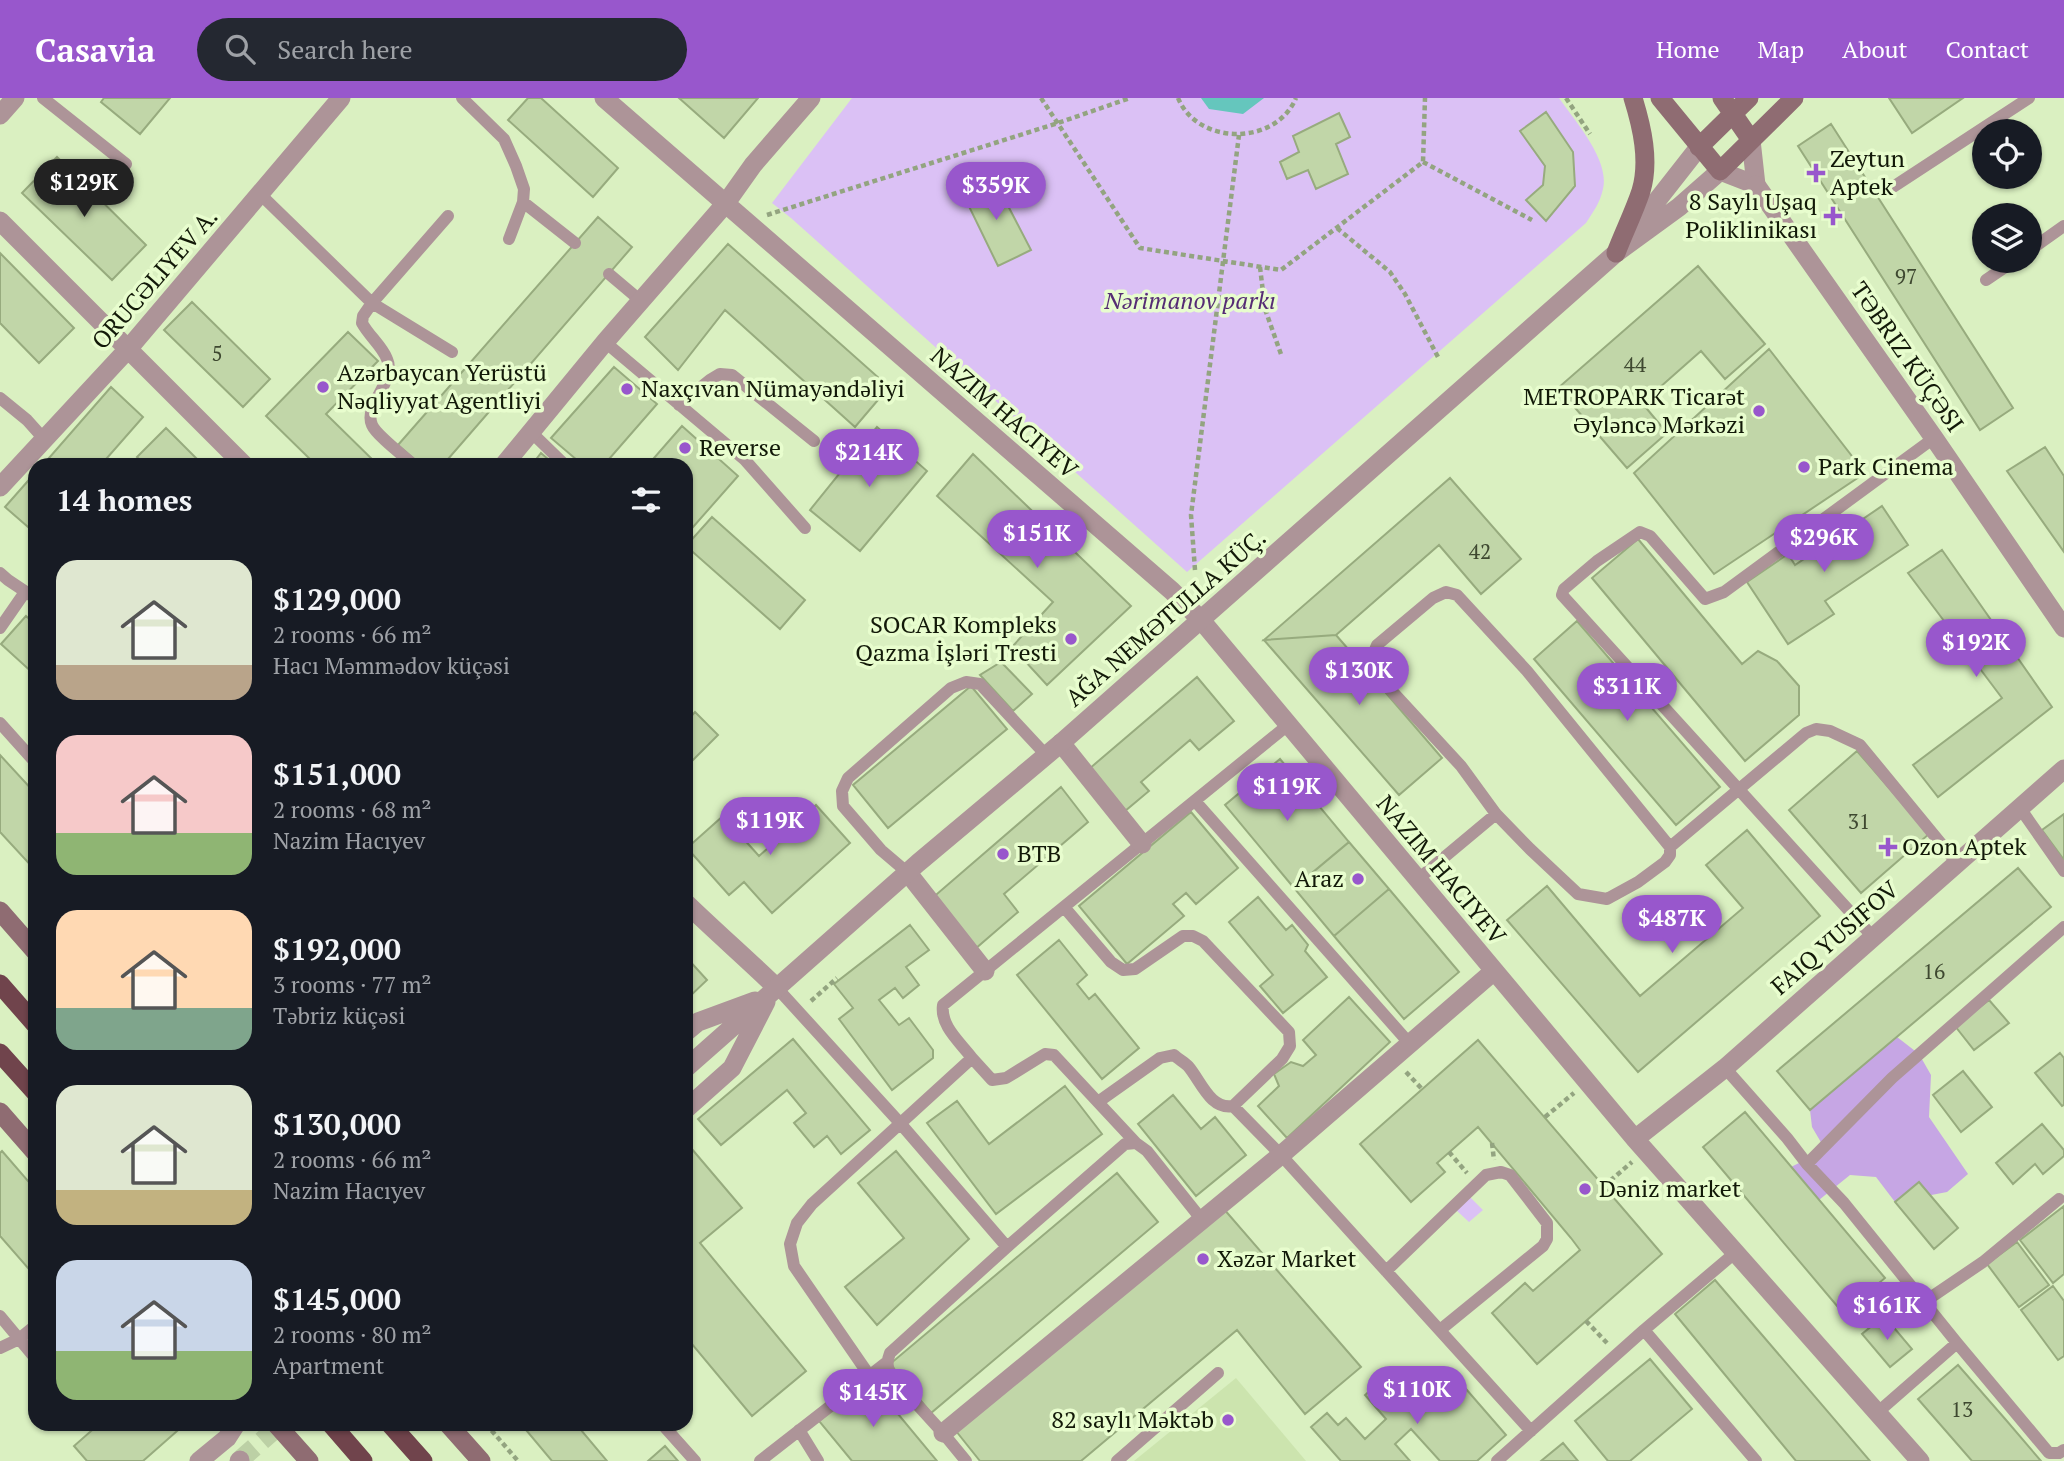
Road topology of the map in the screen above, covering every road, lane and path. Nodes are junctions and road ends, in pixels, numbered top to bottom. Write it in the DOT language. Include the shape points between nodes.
graph roads {
  1 [pos="15,98"];
  2 [pos="43,98"];
  3 [pos="341,98"];
  4 [pos="462,98"];
  5 [pos="604,98"];
  6 [pos="811,98"];
  7 [pos="1041,98"];
  8 [pos="1129,98"];
  9 [pos="1178,98"];
  10 [pos="1296,98"];
  11 [pos="1425,98"];
  12 [pos="1566,98"];
  13 [pos="1633,98"];
  14 [pos="1660,98"];
  15 [pos="1749,98"];
  16 [pos="1794,98"];
  17 [pos="2029,98"];
  18 [pos="1727,106"];
  19 [pos="0,115"];
  20 [pos="1058,123"];
  21 [pos="1590,134"];
  22 [pos="1239,135"];
  23 [pos="1751,140"];
  24 [pos="1699,147"];
  25 [pos="1423,162"];
  26 [pos="127,164"];
  27 [pos="1720,171"];
  28 [pos="1756,185"];
  29 [pos="1893,187"];
  30 [pos="260,194"];
  31 [pos="523,202"];
  32 [pos="726,203"];
  33 [pos="448,216"];
  34 [pos="0,220"];
  35 [pos="1532,220"];
  36 [pos="746,222"];
  37 [pos="2064,226"];
  38 [pos="1337,228"];
  39 [pos="509,239"];
  40 [pos="2042,242"];
  41 [pos="575,243"];
  42 [pos="1616,253"];
  43 [pos="1223,261"];
  44 [pos="1260,267"];
  45 [pos="1996,273"];
  46 [pos="609,274"];
  47 [pos="1986,280"];
  48 [pos="641,301"];
  49 [pos="372,303"];
  50 [pos="605,342"];
  51 [pos="129,348"];
  52 [pos="452,352"];
  53 [pos="1282,357"];
  54 [pos="1438,357"];
  55 [pos="0,398"];
  56 [pos="679,405"];
  57 [pos="531,432"];
  58 [pos="1934,438"];
  59 [pos="44,439"];
  60 [pos="814,441"];
  61 [pos="237,458"];
  62 [pos="406,458"];
  63 [pos="510,458"];
  64 [pos="558,458"];
  65 [pos="0,487"];
  66 [pos="805,528"];
  67 [pos="1195,570"];
  68 [pos="0,573"];
  69 [pos="28,594"];
  70 [pos="28,597"];
  71 [pos="1200,620"];
  72 [pos="0,628"];
  73 [pos="2064,628"];
  74 [pos="0,723"];
  75 [pos="1288,725"];
  76 [pos="1054,749"];
  77 [pos="28,754"];
  78 [pos="2064,769"];
  79 [pos="1737,789"];
  80 [pos="1195,800"];
  81 [pos="2020,808"];
  82 [pos="1496,814"];
  83 [pos="1142,844"];
  84 [pos="1670,847"];
  85 [pos="1957,863"];
  86 [pos="2064,871"];
  87 [pos="908,873"];
  88 [pos="1418,880"];
  89 [pos="1064,906"];
  90 [pos="693,910"];
  91 [pos="0,911"];
  92 [pos="2064,927"];
  93 [pos="1873,937"];
  94 [pos="28,943"];
  95 [pos="985,971"];
  96 [pos="1494,971"];
  97 [pos="836,978"];
  98 [pos="0,984"];
  99 [pos="773,992"];
  100 [pos="799,1012"];
  101 [pos="28,1016"];
  102 [pos="693,1026"];
  103 [pos="1410,1044"];
  104 [pos="0,1053"];
  105 [pos="972,1058"];
  106 [pos="693,1062"];
  107 [pos="1725,1068"];
  108 [pos="1587,1082"];
  109 [pos="28,1084"];
  110 [pos="1098,1102"];
  111 [pos="693,1103"];
  112 [pos="1233,1106"];
  113 [pos="0,1112"];
  114 [pos="1545,1117"];
  115 [pos="900,1123"];
  116 [pos="1136,1143"];
  117 [pos="28,1144"];
  118 [pos="1641,1145"];
  119 [pos="1449,1152"];
  120 [pos="1281,1155"];
  121 [pos="1807,1164"];
  122 [pos="1477,1185"];
  123 [pos="1604,1186"];
  124 [pos="2059,1199"];
  125 [pos="1202,1220"];
  126 [pos="1007,1247"];
  127 [pos="1736,1252"];
  128 [pos="1386,1271"];
  129 [pos="1924,1302"];
  130 [pos="0,1316"];
  131 [pos="1586,1321"];
  132 [pos="1440,1330"];
  133 [pos="1644,1330"];
  134 [pos="28,1332"];
  135 [pos="19,1339"];
  136 [pos="1957,1343"];
  137 [pos="0,1348"];
  138 [pos="28,1350"];
  139 [pos="1617,1354"];
  140 [pos="887,1362"];
  141 [pos="1218,1373"];
  142 [pos="869,1375"];
  143 [pos="1878,1412"];
  144 [pos="799,1430"];
  145 [pos="232,1431"];
  146 [pos="282,1431"];
  147 [pos="337,1431"];
  148 [pos="396,1431"];
  149 [pos="455,1431"];
  150 [pos="492,1431"];
  151 [pos="668,1431"];
  152 [pos="1531,1431"];
  153 [pos="943,1433"];
  154 [pos="2064,1450"];
  155 [pos="199,1461"];
  156 [pos="309,1461"];
  157 [pos="363,1461"];
  158 [pos="423,1461"];
  159 [pos="481,1461"];
  160 [pos="518,1461"];
  161 [pos="695,1461"];
  162 [pos="760,1461"];
  163 [pos="818,1461"];
  164 [pos="966,1461"];
  165 [pos="1117,1461"];
  166 [pos="1497,1461"];
  167 [pos="1756,1461"];
  168 [pos="1920,1461"];
  1 -- 19 [label="street"];
  2 -- 26 [label="lane"];
  3 -- 30 [label="street, ORUCƏLIYEV A."];
  4 -- 31 [label="lane" via="504,139 524,189"];
  5 -- 32 [label="street"];
  6 -- 32 [label="street"];
  7 -- 20 [label="path"];
  8 -- 20 [label="path"];
  9 -- 22 [label="path" via="1196,121 1216,132"];
  10 -- 22 [label="path" via="1279,120 1260,131"];
  11 -- 25 [label="path"];
  12 -- 21 [label="path"];
  13 -- 42 [label="main road" via="1645,154 1644,175"];
  14 -- 24 [label="main road"];
  15 -- 18 [label="main road"];
  16 -- 23 [label="main road"];
  17 -- 29 [label="lane"];
  18 -- 23 [label="main road"];
  18 -- 24 [label="main road"];
  20 -- 36 [label="path"];
  20 -- 43 [label="path" via="1140,248"];
  22 -- 43 [label="path"];
  23 -- 27 [label="main road"];
  23 -- 28 [label="street"];
  24 -- 27 [label="main road"];
  24 -- 42 [label="street"];
  25 -- 35 [label="path"];
  25 -- 38 [label="path"];
  27 -- 28 [label="street"];
  27 -- 42 [label="street"];
  28 -- 58 [label="street, TƏBRIZ KÜÇƏSI"];
  30 -- 49 [label="lane"];
  30 -- 51 [label="street, ORUCƏLIYEV A."];
  31 -- 39 [label="lane"];
  31 -- 41 [label="lane"];
  32 -- 36 [label="street"];
  32 -- 48 [label="street"];
  33 -- 49 [label="lane"];
  34 -- 51 [label="street"];
  36 -- 71 [label="street"];
  37 -- 40 [label="lane"];
  38 -- 44 [label="path" via="1281,270"];
  38 -- 54 [label="path" via="1390,272"];
  42 -- 71 [label="street, AĞA NEMƏTULLA KÜÇ."];
  43 -- 44 [label="path"];
  43 -- 67 [label="path" via="1191,514"];
  44 -- 53 [label="path" via="1265,309"];
  45 -- 47 [label="lane"];
  46 -- 48 [label="lane"];
  48 -- 50 [label="street"];
  49 -- 52 [label="lane"];
  49 -- 62 [label="lane" via="362,323 388,359 389,368 371,424"];
  50 -- 56 [label="lane"];
  50 -- 57 [label="street"];
  51 -- 59 [label="street, ORUCƏLIYEV A."];
  51 -- 61 [label="street"];
  55 -- 59 [label="lane"];
  56 -- 60 [label="lane" via="720,374 732,375"];
  56 -- 66 [label="lane" via="745,460"];
  57 -- 63 [label="street"];
  57 -- 64 [label="lane"];
  58 -- 73 [label="street, TƏBRIZ KÜÇƏSI"];
  58 -- 79 [label="lane" via="1714,597 1704,598 1650,536 1640,533 1562,591"];
  59 -- 65 [label="street, ORUCƏLIYEV A."];
  68 -- 69 [label="lane"];
  70 -- 72 [label="lane"];
  71 -- 75 [label="street"];
  71 -- 76 [label="street, AĞA NEMƏTULLA KÜÇ."];
  74 -- 77 [label="lane"];
  75 -- 80 [label="lane"];
  75 -- 88 [label="street"];
  76 -- 83 [label="street"];
  76 -- 87 [label="street, AĞA NEMƏTULLA KÜÇ."];
  76 -- 87 [label="lane" via="981,684 966,682 951,688 848,778 842,791 843,806"];
  78 -- 81 [label="street, FAIQ YUSIFOV"];
  79 -- 84 [label="lane"];
  79 -- 85 [label="lane" via="1806,733 1830,731 1860,745"];
  79 -- 93 [label="lane"];
  80 -- 83 [label="lane"];
  80 -- 103 [label="lane"];
  81 -- 85 [label="street, FAIQ YUSIFOV"];
  81 -- 86 [label="lane"];
  82 -- 84 [label="lane" via="1578,894 1594,898 1607,899 1638,882 1665,862"];
  82 -- 84 [label="lane" via="1461,766 1379,677 1371,659 1377,645 1446,592 1465,601 1527,671"];
  82 -- 88 [label="lane"];
  83 -- 89 [label="lane"];
  85 -- 93 [label="street, FAIQ YUSIFOV"];
  87 -- 95 [label="street"];
  87 -- 99 [label="street, AĞA NEMƏTULLA KÜÇ."];
  88 -- 96 [label="street"];
  89 -- 95 [label="lane"];
  89 -- 112 [label="lane" via="1123,970 1135,969 1183,936 1203,941 1289,1032 1290,1046 1282,1059"];
  90 -- 99 [label="street" via="752,965"];
  91 -- 94 [label="main road"];
  92 -- 121 [label="lane" via="1892,1078"];
  93 -- 107 [label="street, FAIQ YUSIFOV"];
  95 -- 105 [label="lane" via="943,1005 941,1014"];
  96 -- 103 [label="street"];
  96 -- 108 [label="street"];
  97 -- 100 [label="path"];
  98 -- 101 [label="highway"];
  99 -- 100 [label="lane"];
  99 -- 102 [label="street"];
  99 -- 106 [label="street, AĞA NEMƏTULLA KÜÇ."];
  99 -- 111 [label="street" via="732,1068"];
  100 -- 115 [label="lane"];
  103 -- 120 [label="street"];
  104 -- 109 [label="highway"];
  105 -- 110 [label="lane" via="992,1080 999,1080 1045,1054 1054,1055"];
  105 -- 115 [label="lane"];
  107 -- 118 [label="street, FAIQ YUSIFOV"];
  107 -- 121 [label="lane"];
  108 -- 114 [label="path"];
  108 -- 118 [label="street"];
  110 -- 112 [label="lane" via="1160,1058 1174,1055 1215,1103"];
  110 -- 116 [label="lane"];
  112 -- 120 [label="lane"];
  113 -- 117 [label="main road"];
  115 -- 126 [label="lane"];
  115 -- 142 [label="lane" via="812,1204 797,1223 790,1244 794,1266"];
  116 -- 125 [label="lane"];
  116 -- 126 [label="lane" via="1125,1144"];
  118 -- 123 [label="path"];
  118 -- 127 [label="street"];
  119 -- 122 [label="path"];
  120 -- 125 [label="street"];
  120 -- 128 [label="lane"];
  121 -- 129 [label="lane"];
  122 -- 128 [label="lane"];
  122 -- 132 [label="lane" via="1486,1175 1510,1175 1547,1223 1547,1239"];
  124 -- 129 [label="lane" via="1983,1262"];
  125 -- 153 [label="street"];
  126 -- 140 [label="lane" via="890,1353"];
  127 -- 133 [label="lane"];
  127 -- 143 [label="street"];
  128 -- 132 [label="lane"];
  129 -- 136 [label="lane"];
  130 -- 135 [label="lane"];
  131 -- 139 [label="path"];
  132 -- 152 [label="lane"];
  133 -- 139 [label="lane"];
  133 -- 167 [label="lane"];
  134 -- 135 [label="lane"];
  135 -- 137 [label="lane"];
  135 -- 138 [label="lane"];
  136 -- 143 [label="lane"];
  136 -- 154 [label="lane" via="2049,1453"];
  139 -- 152 [label="lane"];
  140 -- 142 [label="lane"];
  140 -- 153 [label="lane" via="893,1378"];
  141 -- 165 [label="lane"];
  142 -- 144 [label="lane"];
  143 -- 168 [label="street"];
  144 -- 162 [label="lane"];
  144 -- 163 [label="lane"];
  145 -- 155 [label="street"];
  146 -- 156 [label="main road"];
  147 -- 157 [label="highway"];
  148 -- 158 [label="highway"];
  149 -- 159 [label="main road"];
  150 -- 160 [label="path"];
  151 -- 161 [label="lane"];
  152 -- 166 [label="lane"];
  153 -- 164 [label="lane"];
}
